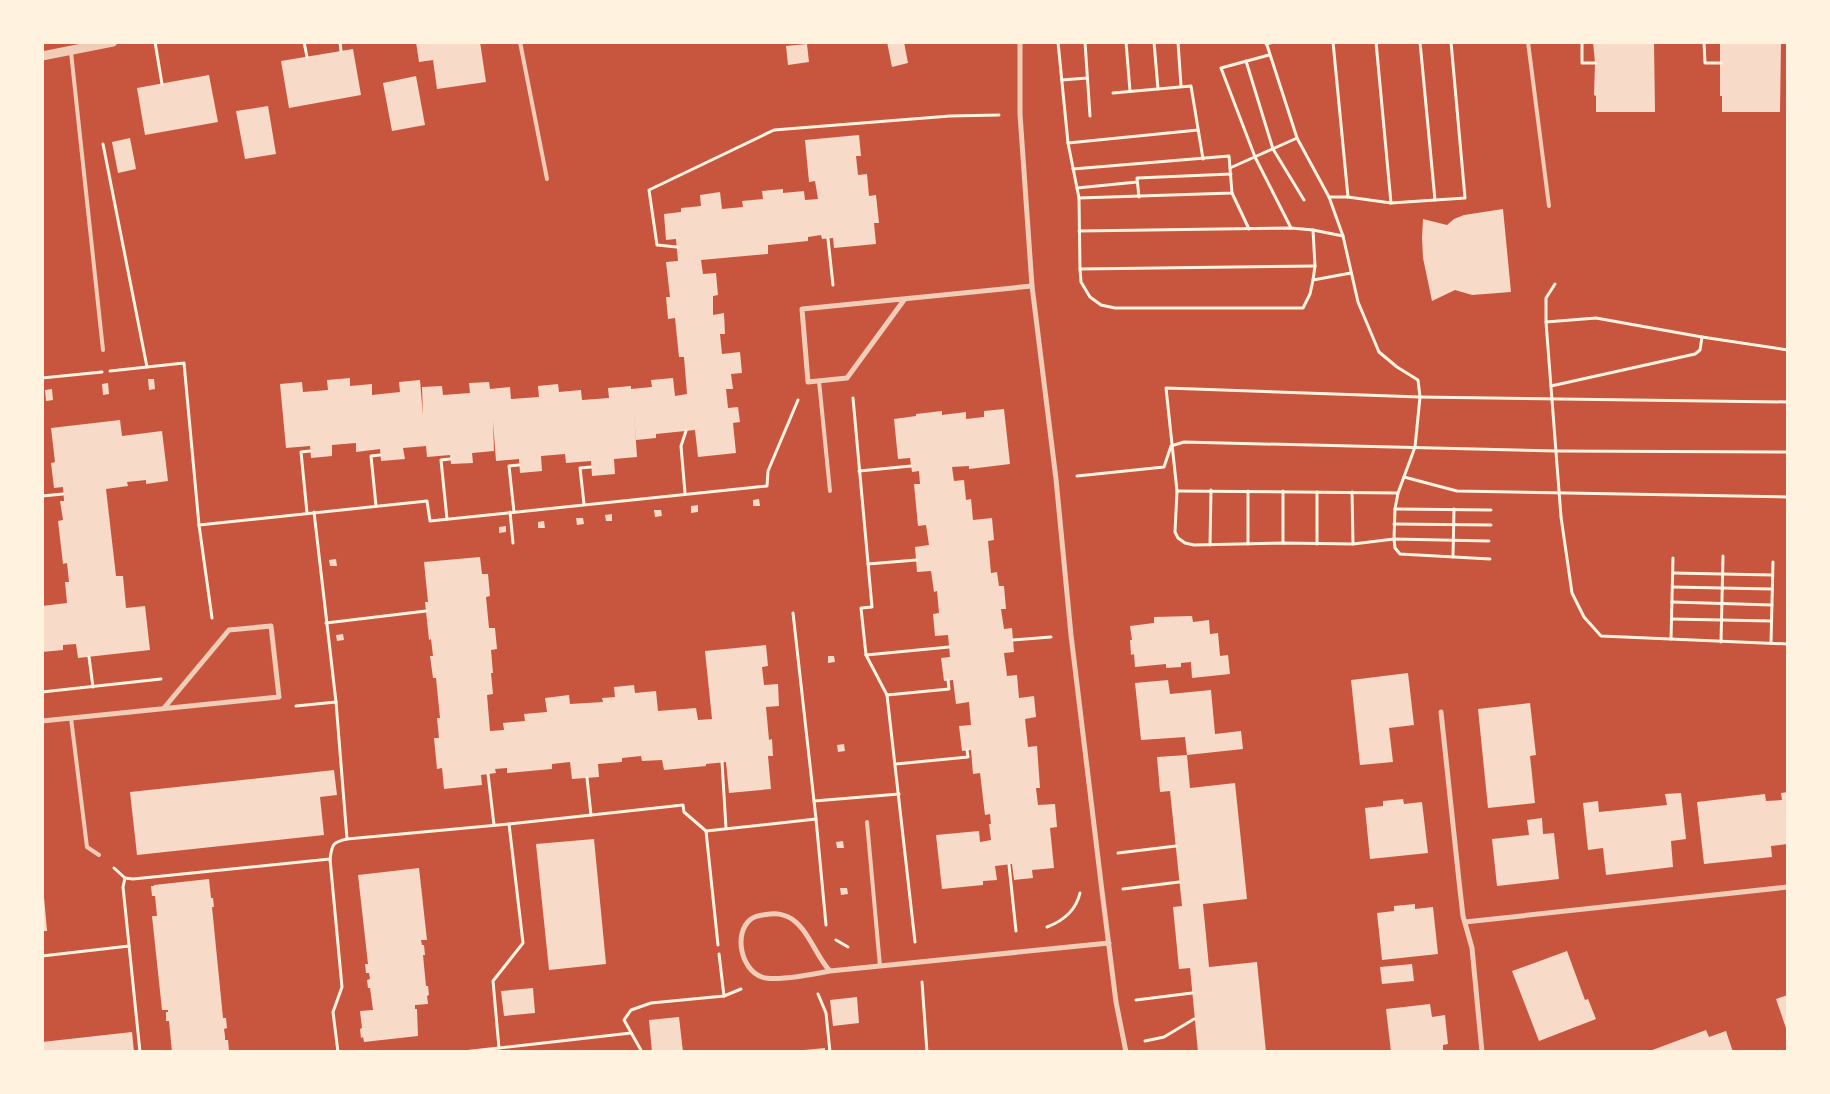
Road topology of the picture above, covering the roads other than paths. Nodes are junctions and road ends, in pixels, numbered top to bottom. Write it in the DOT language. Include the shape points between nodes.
graph roads {
  1 [pos="113,42"];
  2 [pos="520,42"];
  3 [pos="1020,42"];
  4 [pos="1528,42"];
  5 [pos="71,51"];
  6 [pos="42,56"];
  7 [pos="546,179"];
  8 [pos="1549,206"];
  9 [pos="1032,286"];
  10 [pos="904,300"];
  11 [pos="103,350"];
  12 [pos="819,380"];
  13 [pos="830,492"];
  14 [pos="164,708"];
  15 [pos="1441,712"];
  16 [pos="71,718"];
  17 [pos="42,721"];
  18 [pos="867,822"];
  19 [pos="99,855"];
  20 [pos="1788,887"];
  21 [pos="1465,922"];
  22 [pos="1109,943"];
  23 [pos="880,966"];
  24 [pos="830,971"];
  25 [pos="1126,1052"];
  26 [pos="1482,1052"];
  1 -- 5 [label="street"];
  2 -- 7 [label="lane"];
  3 -- 9 [label="street" via="1020,114"];
  4 -- 8 [label="lane"];
  5 -- 6 [label="street"];
  5 -- 11 [label="lane"];
  9 -- 10 [label="street"];
  9 -- 22 [label="street"];
  10 -- 12 [label="street" via="847,378"];
  10 -- 12 [label="street" via="802,310 808,382"];
  12 -- 13 [label="lane"];
  14 -- 14 [label="street" via="279,697 271,626 229,630"];
  14 -- 16 [label="street"];
  15 -- 21 [label="street"];
  16 -- 17 [label="street"];
  16 -- 19 [label="lane" via="87,847"];
  18 -- 23 [label="lane"];
  20 -- 21 [label="street"];
  21 -- 26 [label="street" via="1472,948"];
  22 -- 23 [label="street"];
  22 -- 25 [label="street"];
  23 -- 24 [label="street"];
  24 -- 24 [label="street" via="762,978 751,971 742,951 741,942 747,924 758,915 766,914 792,919"];
}
